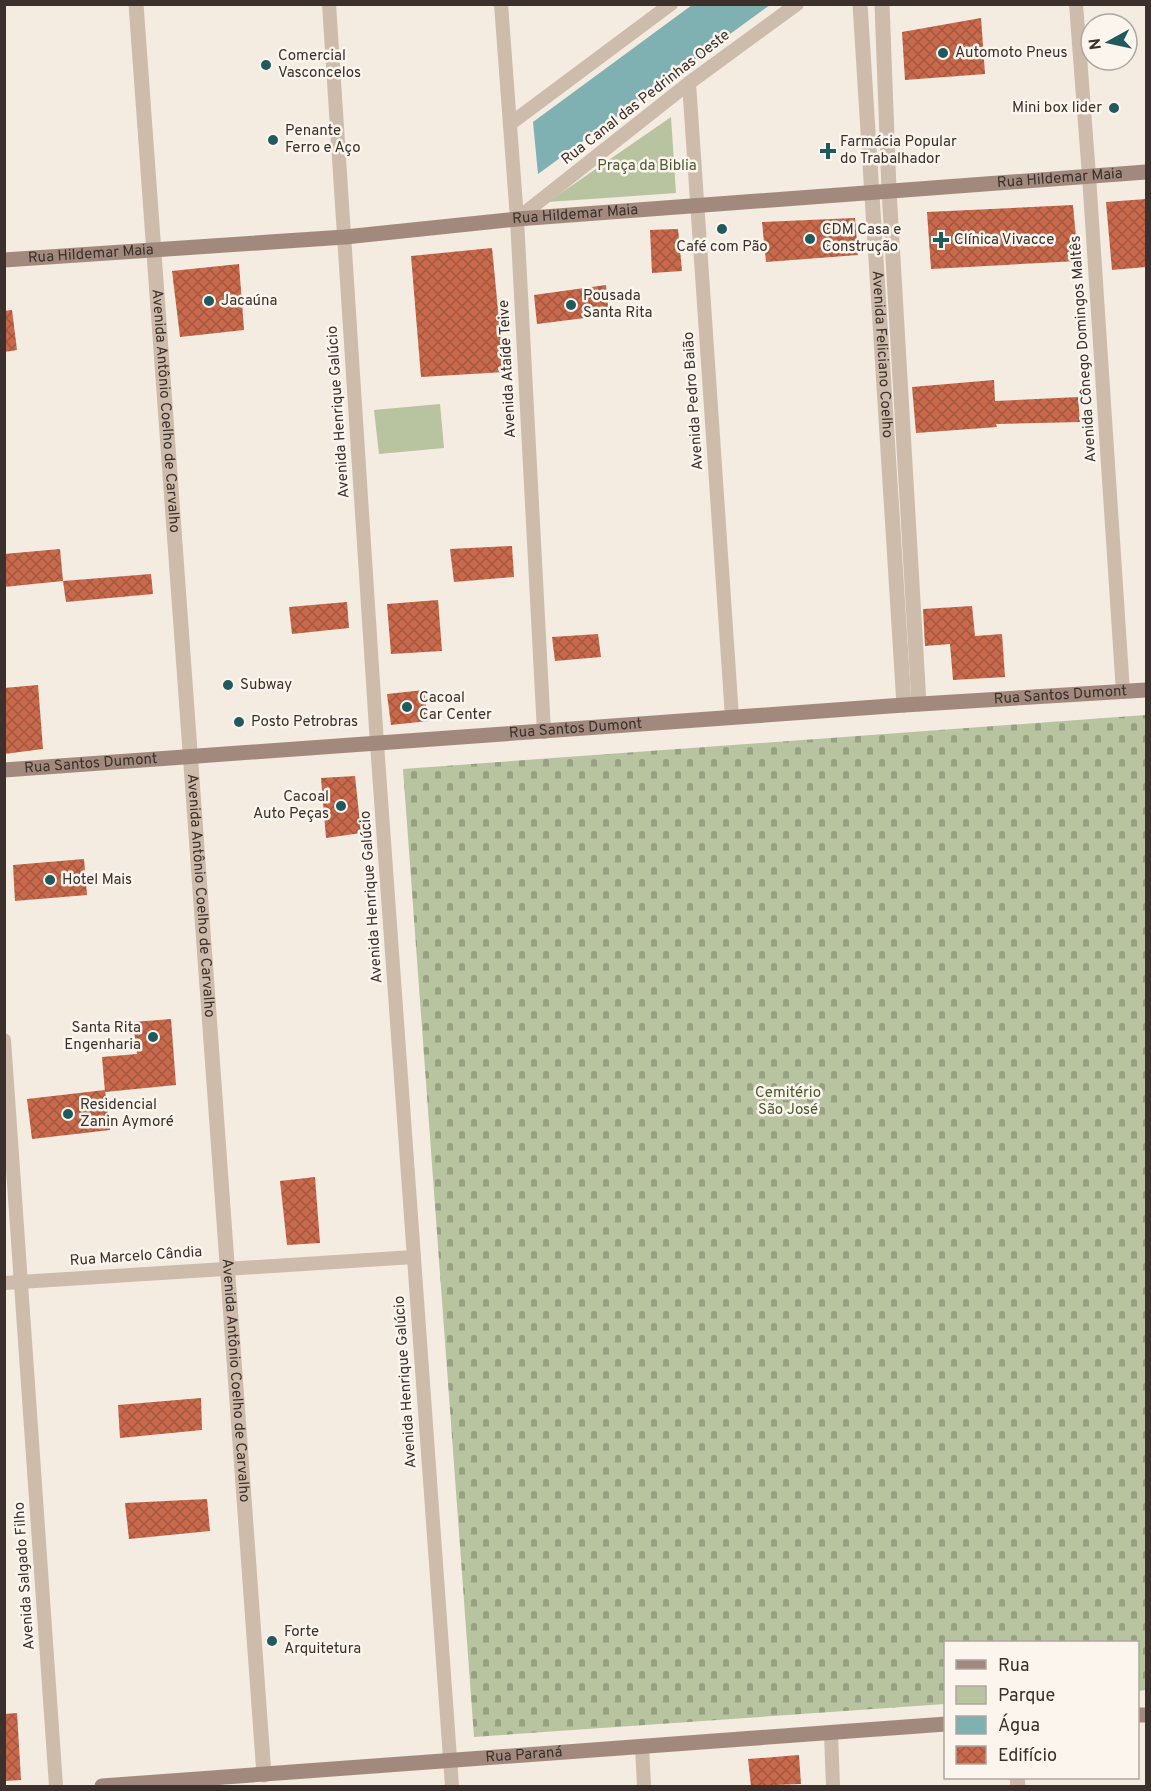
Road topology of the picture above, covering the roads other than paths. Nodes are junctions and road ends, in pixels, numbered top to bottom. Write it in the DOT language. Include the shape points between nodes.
graph roads {
  1 [pos="136,4"];
  2 [pos="329,4"];
  3 [pos="501,4"];
  4 [pos="671,4"];
  5 [pos="797,4"];
  6 [pos="860,4"];
  7 [pos="882,4"];
  8 [pos="1076,4"];
  9 [pos="688,83"];
  10 [pos="510,124"];
  11 [pos="1146,172"];
  12 [pos="1089,176"];
  13 [pos="889,190"];
  14 [pos="872,192"];
  15 [pos="697,205"];
  16 [pos="517,219"];
  17 [pos="345,237"];
  18 [pos="155,249"];
  19 [pos="4,260"];
  20 [pos="1146,690"];
  21 [pos="1122,692"];
  22 [pos="911,704"];
  23 [pos="732,717"];
  24 [pos="544,732"];
  25 [pos="377,744"];
  26 [pos="191,757"];
  27 [pos="4,770"];
  28 [pos="4,1040"];
  29 [pos="414,1257"];
  30 [pos="227,1267"];
  31 [pos="20,1282"];
  32 [pos="4,1283"];
  33 [pos="944,1724"];
  34 [pos="831,1733"];
  35 [pos="642,1746"];
  36 [pos="450,1760"];
  37 [pos="264,1781"];
  38 [pos="56,1786"];
  39 [pos="102,1786"];
  40 [pos="452,1786"];
  41 [pos="644,1786"];
  42 [pos="833,1786"];
  1 -- 18 [label="street, Avenida Antônio Coelho de Carvalho"];
  2 -- 17 [label="street, Avenida Henrique Galúcio"];
  3 -- 10 [label="street, Avenida Ataíde Teive"];
  4 -- 10 [label="street"];
  5 -- 9 [label="street, Rua Canal das Pedrinhas Oeste"];
  6 -- 14 [label="street, Avenida Feliciano Coelho"];
  7 -- 13 [label="street, Avenida Feliciano Coelho"];
  8 -- 12 [label="street, Avenida Cônego Domingos Maltês"];
  9 -- 15 [label="street, Avenida Pedro Baião"];
  9 -- 16 [label="street, Rua Canal das Pedrinhas Oeste"];
  10 -- 16 [label="street, Avenida Ataíde Teive"];
  11 -- 12 [label="main road, Rua Hildemar Maia"];
  12 -- 13 [label="main road, Rua Hildemar Maia"];
  12 -- 21 [label="street, Avenida Cônego Domingos Maltês"];
  13 -- 14 [label="main road, Rua Hildemar Maia"];
  13 -- 22 [label="street, Avenida Feliciano Coelho"];
  14 -- 15 [label="main road, Rua Hildemar Maia"];
  14 -- 22 [label="street, Avenida Feliciano Coelho"];
  15 -- 16 [label="main road, Rua Hildemar Maia"];
  15 -- 23 [label="street, Avenida Pedro Baião"];
  16 -- 17 [label="main road, Rua Hildemar Maia"];
  16 -- 24 [label="street, Avenida Ataíde Teive"];
  17 -- 18 [label="main road, Rua Hildemar Maia"];
  17 -- 25 [label="street, Avenida Henrique Galúcio"];
  18 -- 19 [label="main road, Rua Hildemar Maia"];
  18 -- 26 [label="street, Avenida Antônio Coelho de Carvalho"];
  20 -- 21 [label="main road, Rua Santos Dumont"];
  21 -- 22 [label="main road, Rua Santos Dumont"];
  22 -- 23 [label="main road, Rua Santos Dumont"];
  23 -- 24 [label="main road, Rua Santos Dumont"];
  24 -- 25 [label="main road, Rua Santos Dumont"];
  25 -- 26 [label="main road, Rua Santos Dumont"];
  25 -- 29 [label="street, Avenida Henrique Galúcio"];
  26 -- 27 [label="main road, Rua Santos Dumont"];
  26 -- 30 [label="street, Avenida Antônio Coelho de Carvalho"];
  28 -- 31 [label="street, Avenida Salgado Filho"];
  29 -- 30 [label="street, Rua Marcelo Cândia"];
  29 -- 36 [label="street, Avenida Henrique Galúcio"];
  30 -- 31 [label="street, Rua Marcelo Cândia"];
  30 -- 37 [label="street, Avenida Antônio Coelho de Carvalho"];
  31 -- 32 [label="street, Rua Marcelo Cândia"];
  31 -- 38 [label="street, Avenida Salgado Filho"];
  33 -- 34 [label="main road, Rua Paraná"];
  34 -- 35 [label="main road, Rua Paraná"];
  34 -- 42 [label="street"];
  35 -- 36 [label="main road, Rua Paraná"];
  35 -- 41 [label="street"];
  36 -- 37 [label="main road, Rua Paraná"];
  36 -- 40 [label="street, Avenida Henrique Galúcio"];
  37 -- 39 [label="main road, Rua Paraná"];
}
